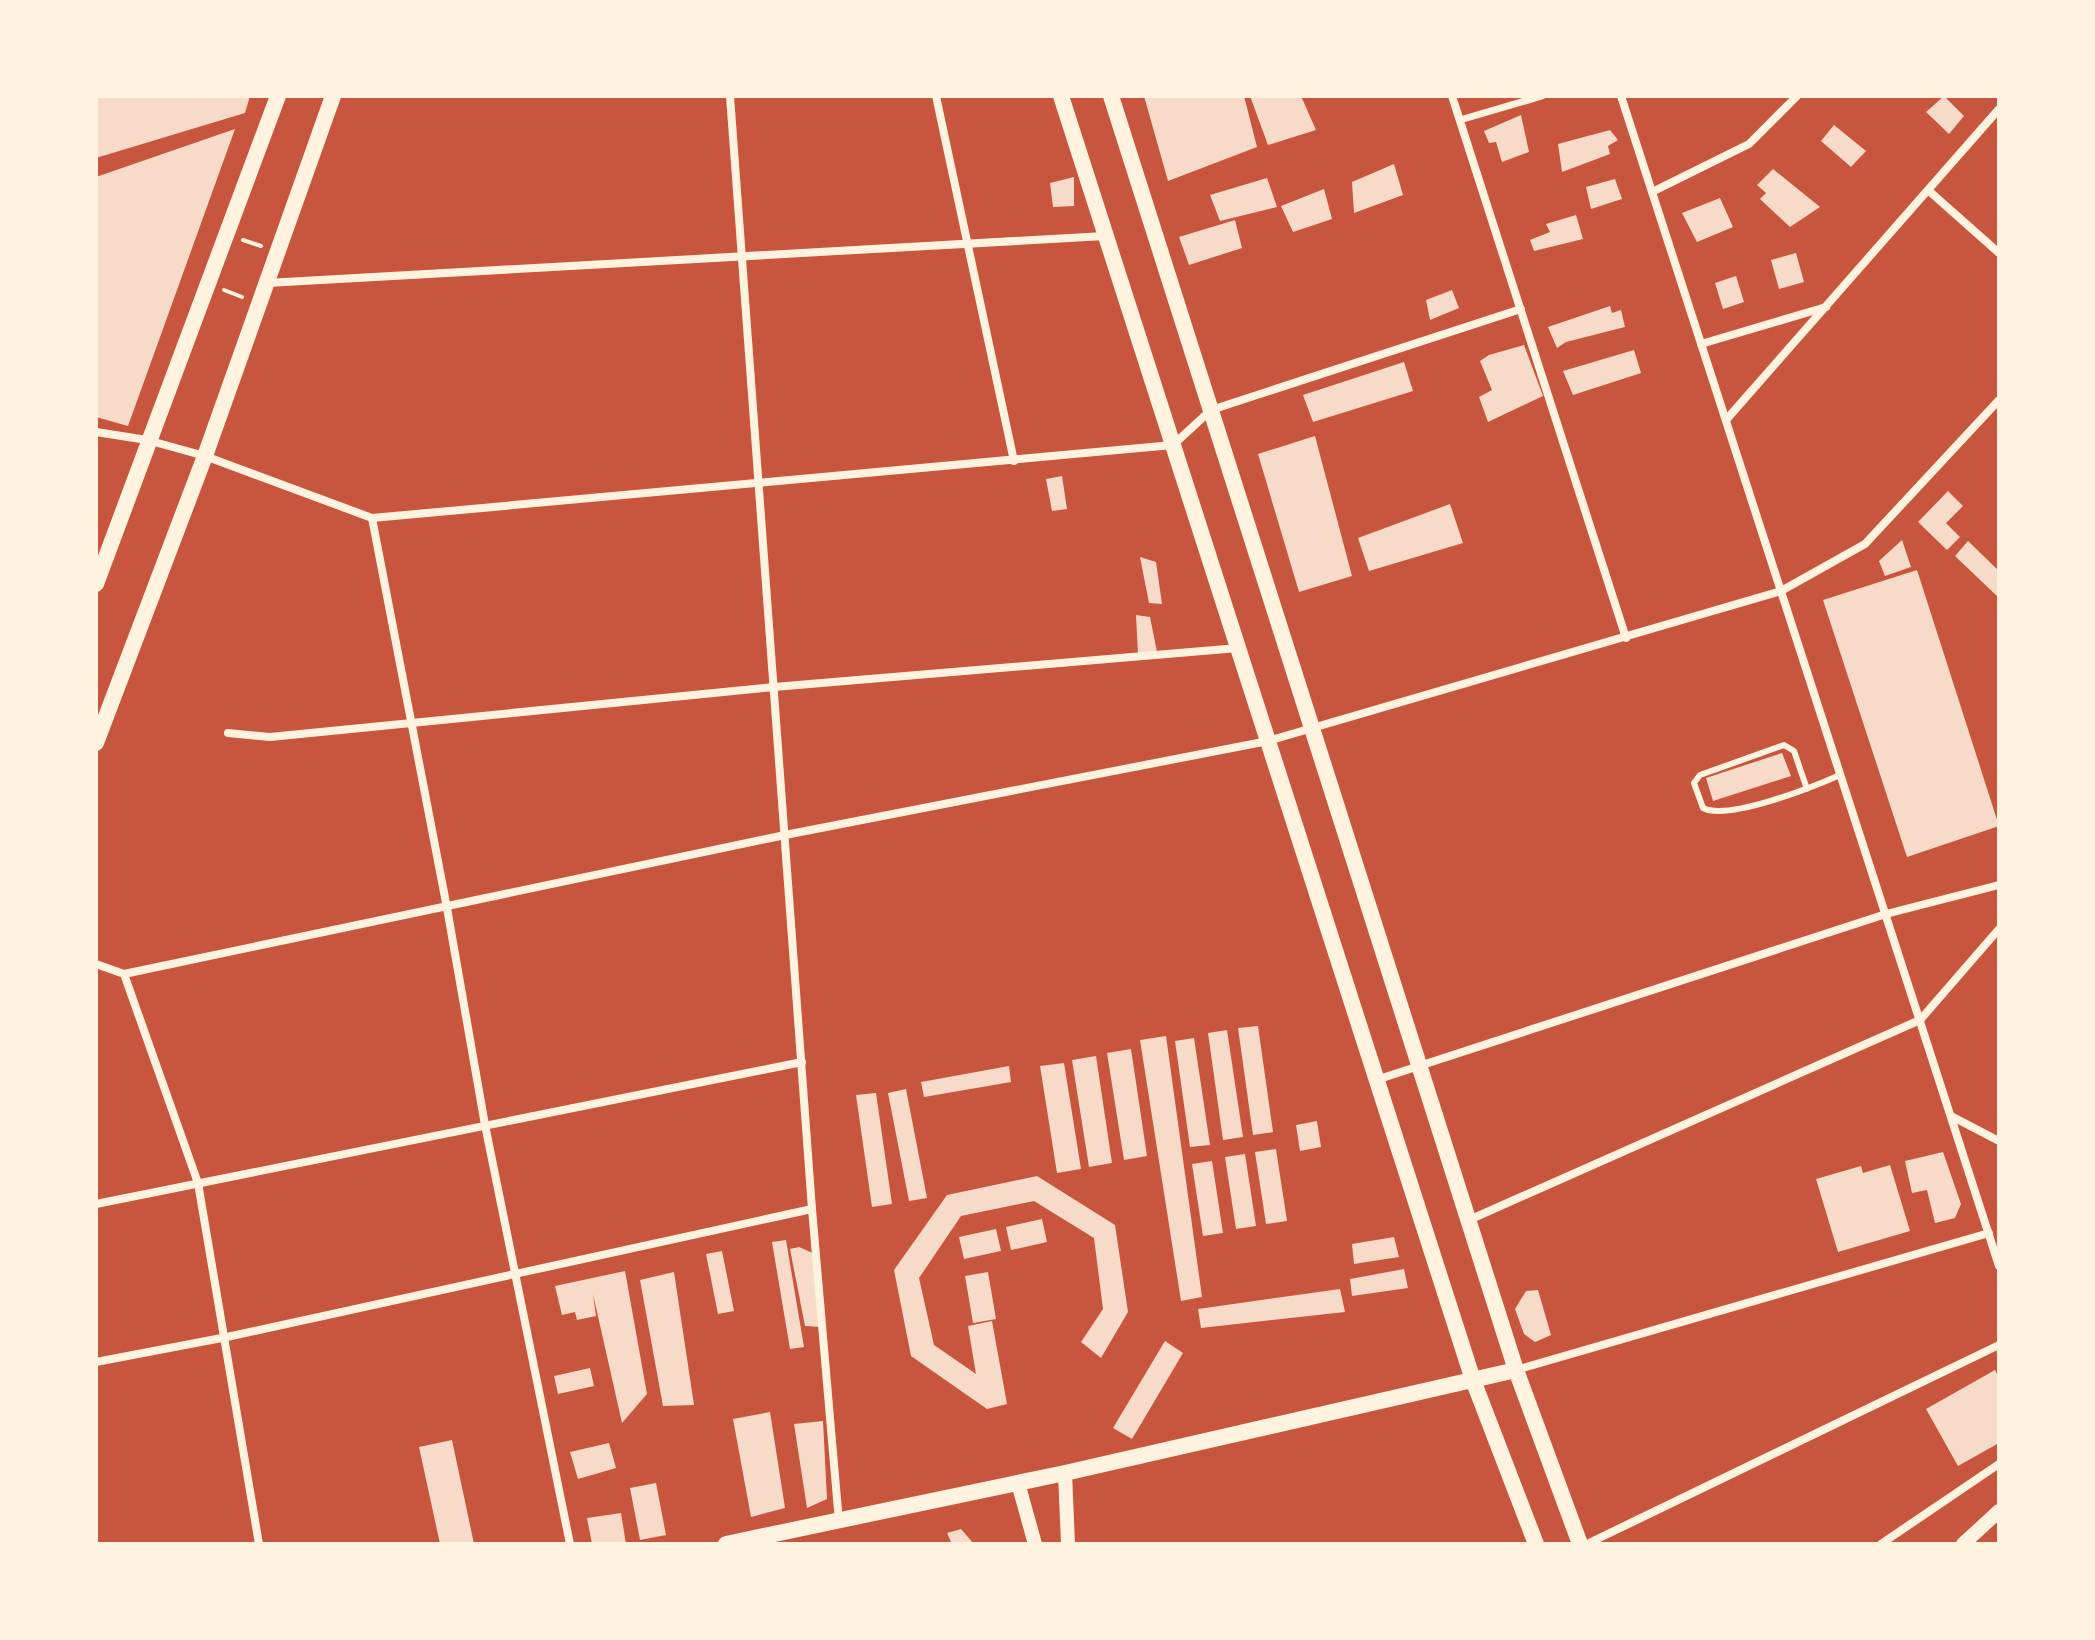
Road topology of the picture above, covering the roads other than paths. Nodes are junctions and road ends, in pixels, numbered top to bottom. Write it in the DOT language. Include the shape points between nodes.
graph roads {
  1 [pos="278,96"];
  2 [pos="333,96"];
  3 [pos="730,96"];
  4 [pos="936,96"];
  5 [pos="1061,96"];
  6 [pos="1111,96"];
  7 [pos="1452,96"];
  8 [pos="1542,96"];
  9 [pos="1621,96"];
  10 [pos="1797,96"];
  11 [pos="1999,109"];
  12 [pos="1460,120"];
  13 [pos="1928,190"];
  14 [pos="1652,192"];
  15 [pos="1106,236"];
  16 [pos="968,246"];
  17 [pos="1999,253"];
  18 [pos="742,257"];
  19 [pos="267,283"];
  20 [pos="1826,306"];
  21 [pos="1521,309"];
  22 [pos="1701,344"];
  23 [pos="1999,400"];
  24 [pos="1211,410"];
  25 [pos="1726,420"];
  26 [pos="96,432"];
  27 [pos="147,440"];
  28 [pos="1173,445"];
  29 [pos="205,456"];
  30 [pos="1014,461"];
  31 [pos="758,480"];
  32 [pos="372,518"];
  33 [pos="96,584"];
  34 [pos="1781,591"];
  35 [pos="1626,638"];
  36 [pos="1238,648"];
  37 [pos="774,687"];
  38 [pos="412,721"];
  39 [pos="1312,729"];
  40 [pos="228,733"];
  41 [pos="1268,741"];
  42 [pos="96,743"];
  43 [pos="1840,775"];
  44 [pos="1807,789"];
  45 [pos="785,835"];
  46 [pos="1999,885"];
  47 [pos="447,908"];
  48 [pos="1886,914"];
  49 [pos="1999,929"];
  50 [pos="96,964"];
  51 [pos="124,974"];
  52 [pos="1920,1020"];
  53 [pos="802,1062"];
  54 [pos="1419,1066"];
  55 [pos="1376,1080"];
  56 [pos="1951,1116"];
  57 [pos="485,1125"];
  58 [pos="1999,1141"];
  59 [pos="198,1183"];
  60 [pos="96,1204"];
  61 [pos="812,1209"];
  62 [pos="1468,1220"];
  63 [pos="1989,1233"];
  64 [pos="1999,1266"];
  65 [pos="517,1275"];
  66 [pos="227,1337"];
  67 [pos="1999,1345"];
  68 [pos="96,1362"];
  69 [pos="1516,1370"];
  70 [pos="1473,1380"];
  71 [pos="1999,1464"];
  72 [pos="1065,1473"];
  73 [pos="1018,1483"];
  74 [pos="1999,1511"];
  75 [pos="839,1522"];
  76 [pos="1892,1541"];
  77 [pos="259,1544"];
  78 [pos="570,1544"];
  79 [pos="726,1544"];
  80 [pos="1035,1544"];
  81 [pos="1068,1544"];
  82 [pos="1536,1544"];
  83 [pos="1580,1544"];
  84 [pos="1587,1544"];
  85 [pos="1881,1544"];
  86 [pos="1963,1544"];
  1 -- 27 [label="main road"];
  2 -- 19 [label="main road"];
  3 -- 18 [label="street"];
  4 -- 16 [label="street"];
  5 -- 15 [label="main road"];
  6 -- 24 [label="main road"];
  7 -- 12 [label="street"];
  8 -- 12 [label="street"];
  9 -- 14 [label="street"];
  10 -- 14 [label="street" via="1749,144"];
  11 -- 13 [label="street"];
  12 -- 21 [label="street"];
  13 -- 17 [label="street"];
  13 -- 20 [label="street"];
  14 -- 22 [label="street"];
  15 -- 16 [label="street"];
  15 -- 28 [label="main road"];
  16 -- 18 [label="street"];
  16 -- 30 [label="street"];
  18 -- 19 [label="street"];
  18 -- 31 [label="street"];
  19 -- 29 [label="main road"];
  20 -- 22 [label="street"];
  20 -- 25 [label="street"];
  21 -- 24 [label="street"];
  21 -- 35 [label="street"];
  22 -- 25 [label="street"];
  23 -- 34 [label="street" via="1865,544"];
  24 -- 28 [label="street"];
  24 -- 39 [label="main road"];
  25 -- 34 [label="street"];
  26 -- 27 [label="street"];
  27 -- 29 [label="street"];
  27 -- 33 [label="main road"];
  28 -- 30 [label="street"];
  28 -- 36 [label="main road"];
  29 -- 32 [label="street"];
  29 -- 42 [label="main road"];
  30 -- 31 [label="street"];
  31 -- 32 [label="street"];
  31 -- 37 [label="street"];
  32 -- 38 [label="street"];
  34 -- 35 [label="street"];
  34 -- 43 [label="street"];
  35 -- 39 [label="street"];
  36 -- 37 [label="street"];
  36 -- 41 [label="main road"];
  37 -- 38 [label="street"];
  37 -- 45 [label="street"];
  38 -- 40 [label="street" via="270,737"];
  38 -- 47 [label="street"];
  39 -- 41 [label="street"];
  39 -- 54 [label="main road"];
  41 -- 45 [label="street"];
  41 -- 55 [label="main road"];
  43 -- 44 [label="lane"];
  43 -- 48 [label="street"];
  44 -- 44 [label="lane" via="1718,814 1703,808 1694,783 1700,775 1784,745 1794,751"];
  45 -- 47 [label="street"];
  45 -- 53 [label="street"];
  46 -- 48 [label="street"];
  47 -- 51 [label="street"];
  47 -- 57 [label="street"];
  48 -- 52 [label="street"];
  48 -- 54 [label="street"];
  49 -- 52 [label="street"];
  50 -- 51 [label="street"];
  51 -- 59 [label="street"];
  52 -- 56 [label="street"];
  52 -- 62 [label="street"];
  53 -- 57 [label="street"];
  53 -- 61 [label="street"];
  54 -- 55 [label="street"];
  54 -- 62 [label="main road"];
  55 -- 70 [label="main road"];
  56 -- 58 [label="street"];
  56 -- 63 [label="street"];
  57 -- 59 [label="street"];
  57 -- 65 [label="street"];
  59 -- 60 [label="street"];
  59 -- 66 [label="street"];
  61 -- 65 [label="street"];
  61 -- 75 [label="street"];
  62 -- 69 [label="main road"];
  63 -- 64 [label="street"];
  63 -- 69 [label="street"];
  65 -- 66 [label="street"];
  65 -- 78 [label="street"];
  66 -- 68 [label="street"];
  66 -- 77 [label="street"];
  67 -- 84 [label="street"];
  69 -- 70 [label="main road"];
  69 -- 83 [label="main road"];
  70 -- 72 [label="main road"];
  70 -- 82 [label="main road"];
  71 -- 76 [label="street"];
  72 -- 73 [label="main road"];
  72 -- 81 [label="street"];
  73 -- 75 [label="main road"];
  73 -- 80 [label="street"];
  74 -- 86 [label="street"];
  75 -- 79 [label="main road"];
  76 -- 85 [label="street"];
}
